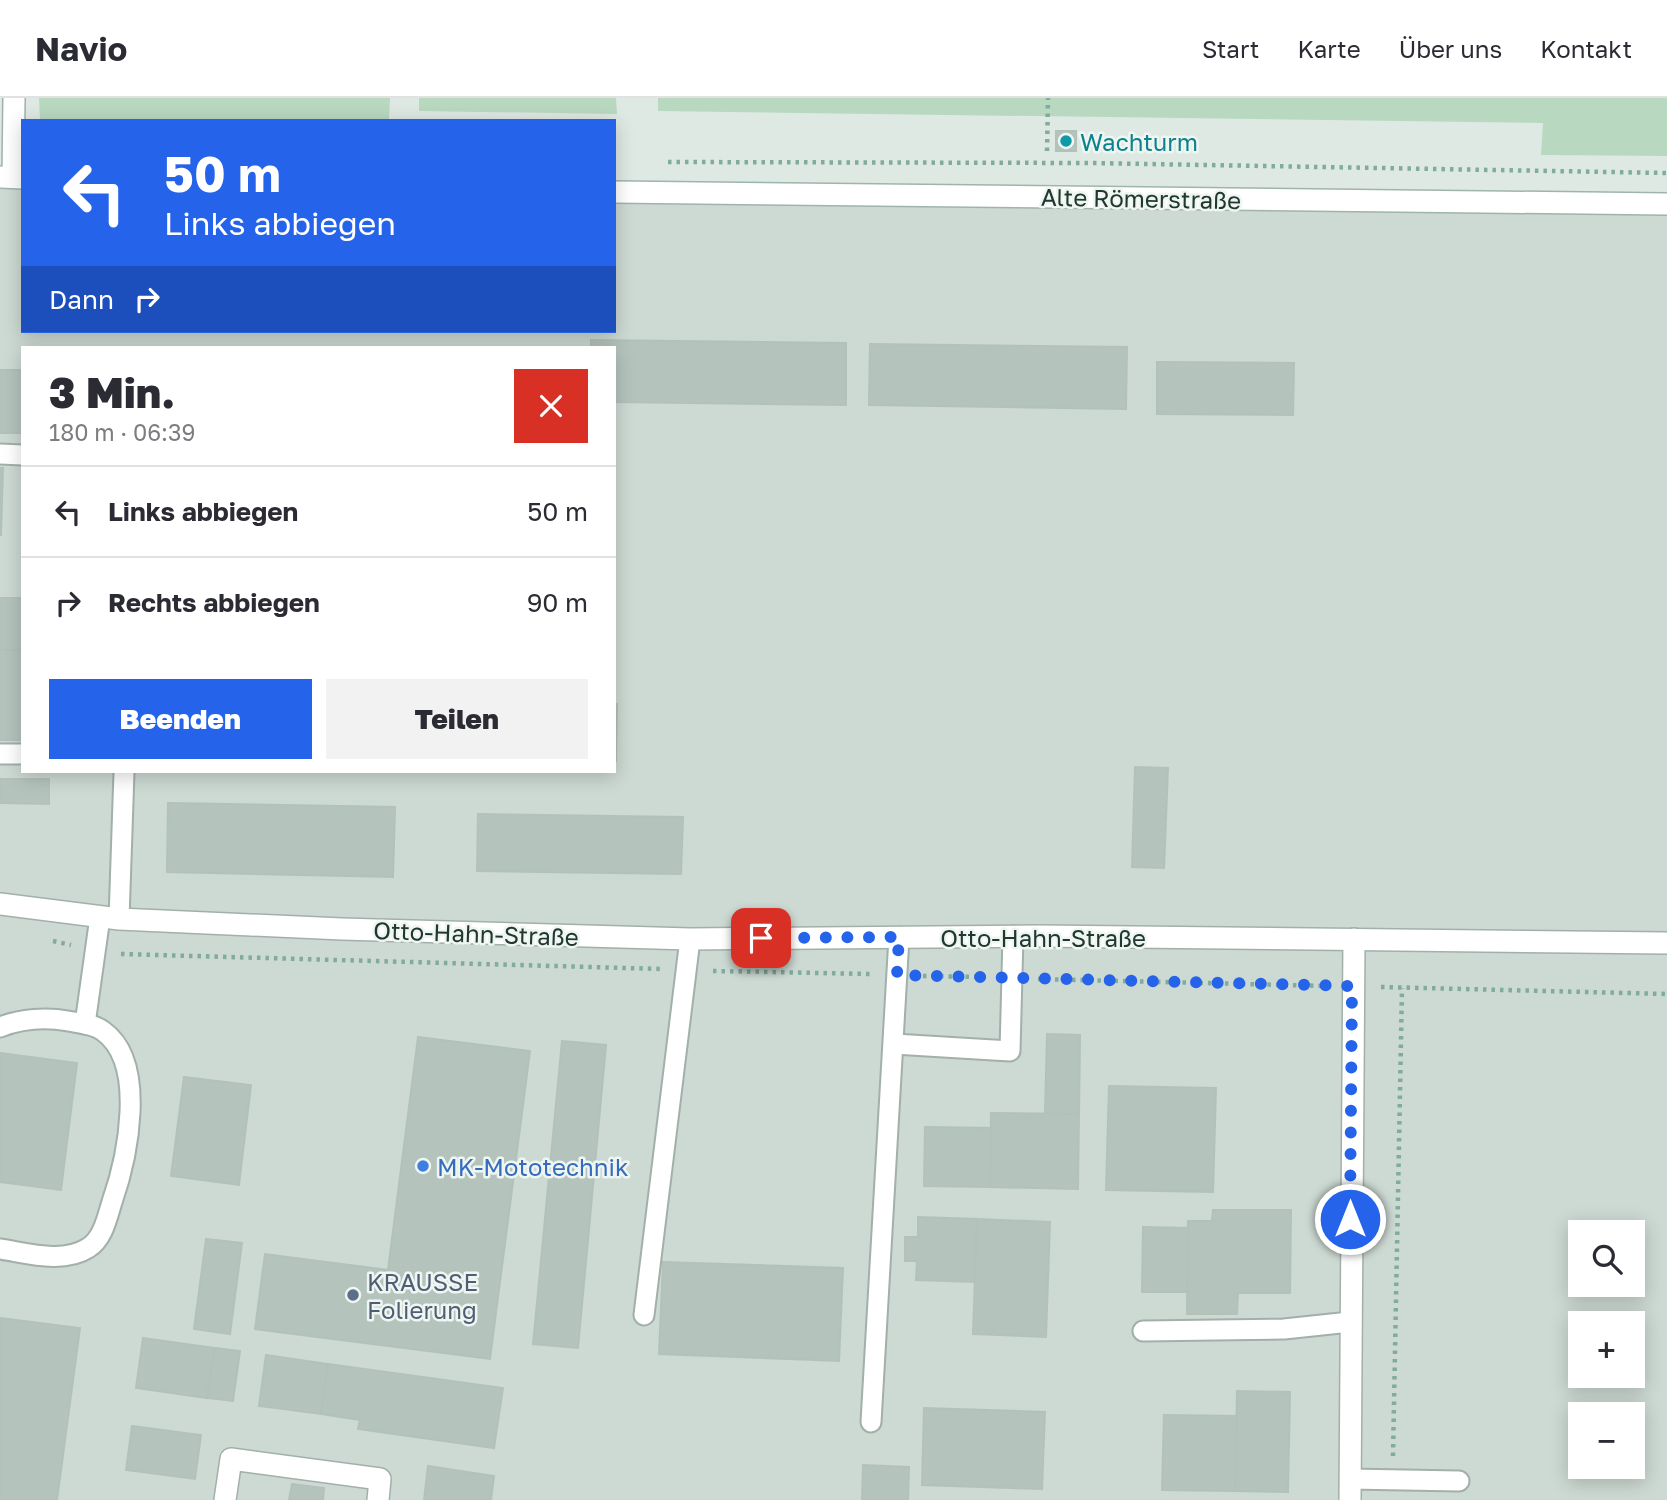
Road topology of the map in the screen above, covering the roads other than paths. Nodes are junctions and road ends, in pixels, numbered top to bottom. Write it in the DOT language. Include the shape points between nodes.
graph roads {
  1 [pos="14,98"];
  2 [pos="12,177"];
  3 [pos="616,192"];
  4 [pos="1667,204"];
  5 [pos="0,454"];
  6 [pos="21,454"];
  7 [pos="0,754"];
  8 [pos="21,754"];
  9 [pos="124,773"];
  10 [pos="0,904"];
  11 [pos="109,918"];
  12 [pos="1013,936"];
  13 [pos="899,937"];
  14 [pos="690,939"];
  15 [pos="1354,939"];
  16 [pos="1667,943"];
  17 [pos="85,1024"];
  18 [pos="0,1027"];
  19 [pos="894,1044"];
  20 [pos="0,1249"];
  21 [pos="644,1315"];
  22 [pos="1350,1322"];
  23 [pos="1143,1331"];
  24 [pos="872,1422"];
  25 [pos="1459,1481"];
  26 [pos="1350,1490"];
  27 [pos="225,1500"];
  28 [pos="378,1500"];
  1 -- 2 [label="street"];
  3 -- 4 [label="street, Alte Römerstraße"];
  5 -- 6 [label="lane"];
  7 -- 8 [label="lane"];
  9 -- 11 [label="lane"];
  10 -- 11 [label="street, Otto-Hahn-Straße"];
  11 -- 14 [label="street, Otto-Hahn-Straße"];
  11 -- 17 [label="lane" via="96,949"];
  12 -- 13 [label="street, Otto-Hahn-Straße"];
  12 -- 15 [label="street, Otto-Hahn-Straße"];
  12 -- 19 [label="lane" via="1010,1051"];
  13 -- 14 [label="street, Otto-Hahn-Straße"];
  13 -- 19 [label="lane"];
  14 -- 21 [label="lane"];
  15 -- 16 [label="street, Otto-Hahn-Straße"];
  15 -- 22 [label="street"];
  17 -- 18 [label="lane" via="51,1018"];
  17 -- 20 [label="lane" via="102,1030 114,1042 128,1069 125,1163 100,1237 75,1254 49,1256"];
  19 -- 24 [label="lane"];
  22 -- 23 [label="lane" via="1284,1329"];
  22 -- 26 [label="street"];
  25 -- 26 [label="lane" via="1393,1480"];
  27 -- 28 [label="street" via="231,1459 380,1479"];
}
